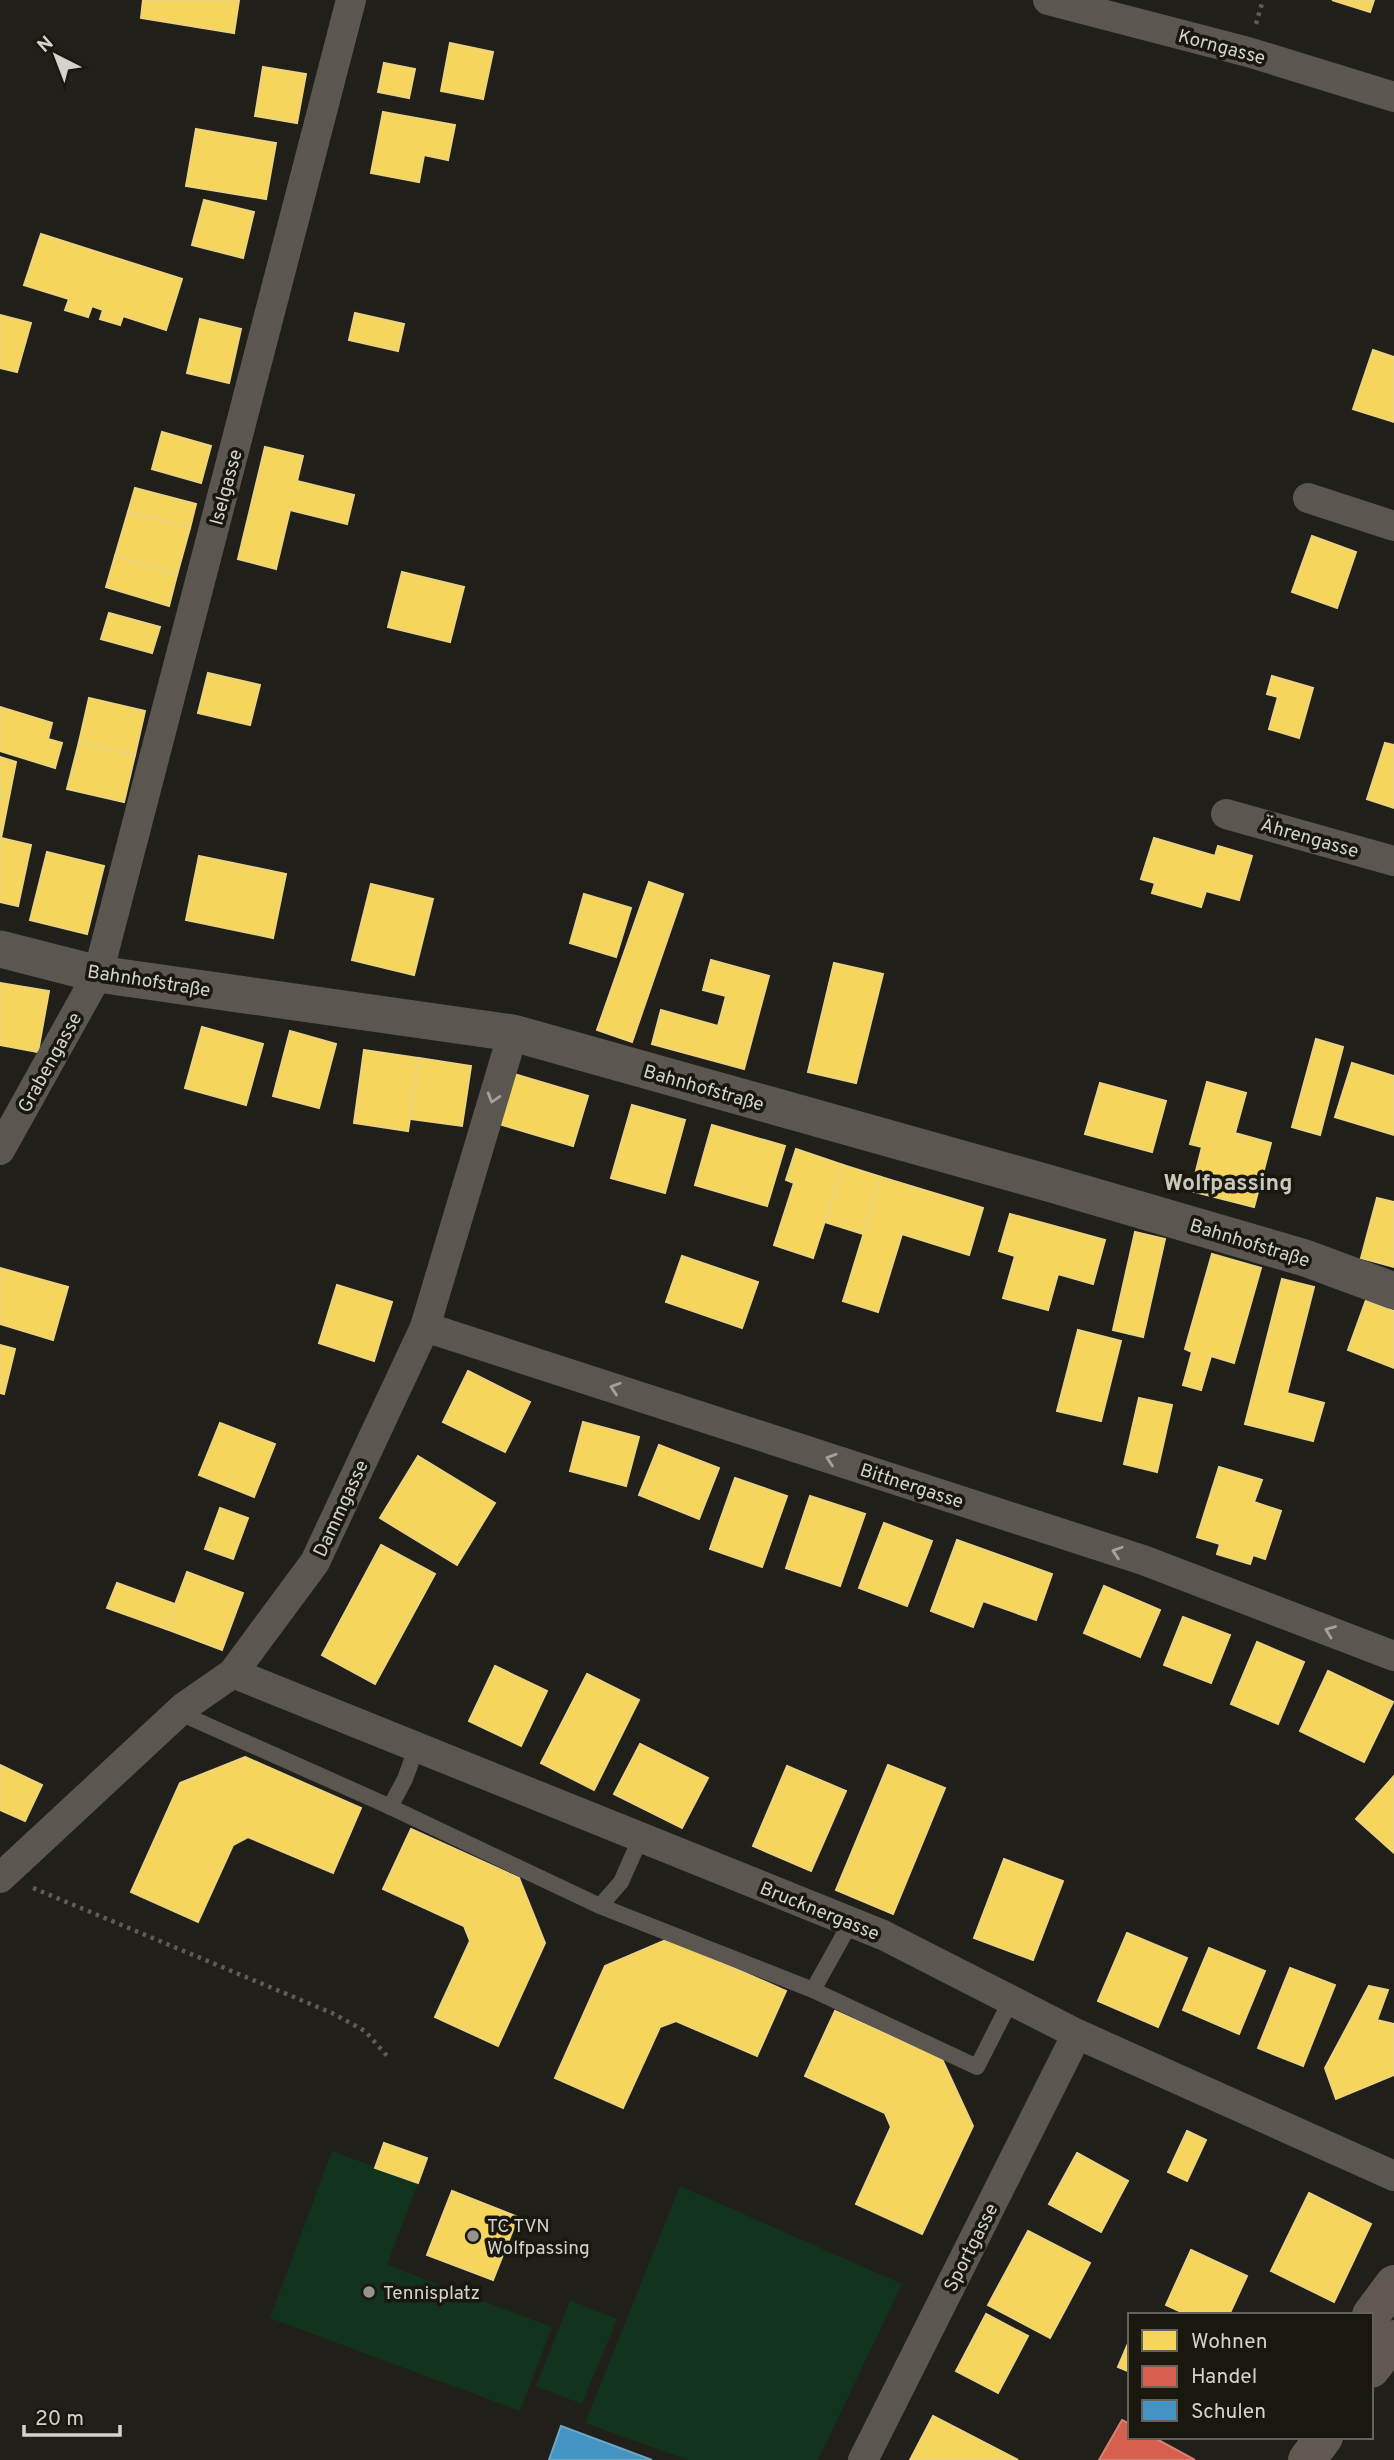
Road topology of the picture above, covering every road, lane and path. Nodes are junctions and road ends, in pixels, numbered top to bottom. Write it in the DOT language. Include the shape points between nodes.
graph roads {
  1 [pos="351,0"];
  2 [pos="1048,0"];
  3 [pos="1394,97"];
  4 [pos="1308,498"];
  5 [pos="1394,526"];
  6 [pos="1226,814"];
  7 [pos="1394,861"];
  8 [pos="0,949"];
  9 [pos="98,974"];
  10 [pos="513,1033"];
  11 [pos="0,1150"];
  12 [pos="1394,1291"];
  13 [pos="425,1327"];
  14 [pos="1394,1656"];
  15 [pos="233,1673"];
  16 [pos="184,1707"];
  17 [pos="417,1746"];
  18 [pos="390,1807"];
  19 [pos="641,1837"];
  20 [pos="1,1876"];
  21 [pos="600,1906"];
  22 [pos="851,1922"];
  23 [pos="813,1990"];
  24 [pos="1012,2000"];
  25 [pos="1077,2034"];
  26 [pos="388,2057"];
  27 [pos="1394,2176"];
  28 [pos="1394,2284"];
  29 [pos="1372,2313"];
  30 [pos="1394,2339"];
  31 [pos="1373,2365"];
  32 [pos="1307,2439"];
  33 [pos="1323,2439"];
  34 [pos="863,2460"];
  35 [pos="1300,2460"];
  36 [pos="1307,2460"];
  1 -- 9 [label="street, Iselgasse"];
  2 -- 3 [label="street, Korngasse" via="1248,51"];
  4 -- 5 [label="street"];
  6 -- 7 [label="street, Ährengasse"];
  8 -- 9 [label="street, Bahnhofstraße"];
  9 -- 10 [label="street, Bahnhofstraße"];
  9 -- 11 [label="street, Grabengasse"];
  10 -- 12 [label="street, Bahnhofstraße" via="1279,1250"];
  10 -- 13 [label="street, Dammgasse, one-way"];
  14 -- 13 [label="street, Bittnergasse, one-way" via="1143,1560"];
  13 -- 15 [label="street, Dammgasse" via="315,1562"];
  15 -- 16 [label="street, Dammgasse"];
  15 -- 17 [label="street, Brucknergasse"];
  16 -- 18 [label="lane" via="191,1718"];
  16 -- 20 [label="street, Dammgasse"];
  17 -- 18 [label="lane"];
  17 -- 19 [label="street, Brucknergasse"];
  18 -- 21 [label="lane"];
  19 -- 21 [label="lane" via="621,1882"];
  19 -- 22 [label="street, Brucknergasse"];
  20 -- 26 [label="path" via="332,2013 365,2031"];
  21 -- 23 [label="lane"];
  22 -- 23 [label="lane"];
  22 -- 24 [label="street, Brucknergasse"];
  23 -- 24 [label="lane" via="977,2067"];
  24 -- 25 [label="street, Brucknergasse"];
  25 -- 27 [label="street, Brucknergasse"];
  25 -- 34 [label="street, Sportgasse"];
  28 -- 29 [label="main road"];
  30 -- 31 [label="main road"];
  32 -- 35 [label="main road"];
  33 -- 36 [label="main road"];
}
